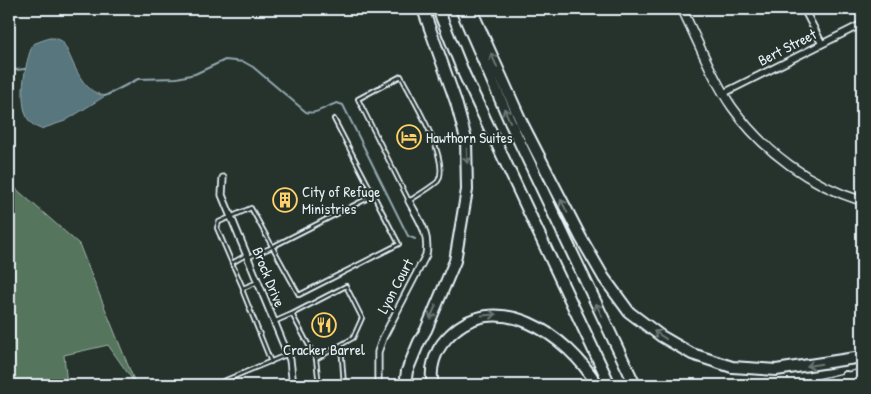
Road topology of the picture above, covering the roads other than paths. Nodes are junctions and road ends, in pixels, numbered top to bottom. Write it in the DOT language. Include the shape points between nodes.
graph roads {
  1 [pos="423,9"];
  2 [pos="438,9"];
  3 [pos="461,9"];
  4 [pos="471,9"];
  5 [pos="682,9"];
  6 [pos="804,9"];
  7 [pos="862,24"];
  8 [pos="822,44"];
  9 [pos="724,93"];
  10 [pos="334,119"];
  11 [pos="223,178"];
  12 [pos="374,195"];
  13 [pos="409,201"];
  14 [pos="862,202"];
  15 [pos="231,217"];
  16 [pos="273,246"];
  17 [pos="247,256"];
  18 [pos="232,263"];
  19 [pos="258,282"];
  20 [pos="242,288"];
  21 [pos="292,314"];
  22 [pos="274,322"];
  23 [pos="341,345"];
  24 [pos="288,355"];
  25 [pos="862,357"];
  26 [pos="316,359"];
  27 [pos="271,362"];
  28 [pos="862,374"];
  29 [pos="846,377"];
  30 [pos="635,383"];
  31 [pos="862,384"];
  32 [pos="214,385"];
  33 [pos="293,385"];
  34 [pos="319,385"];
  35 [pos="344,385"];
  36 [pos="378,385"];
  37 [pos="405,385"];
  38 [pos="433,385"];
  39 [pos="597,385"];
  40 [pos="610,385"];
  41 [pos="815,385"];
  1 -- 37 [label="highway, one-way" via="466,139 467,190 456,261 418,342"];
  2 -- 40 [label="highway" via="464,74"];
  30 -- 3 [label="highway, one-way" via="510,122"];
  25 -- 4 [label="highway, one-way" via="776,370 732,367 692,354 629,312 581,238 522,122"];
  5 -- 9 [label="main road"];
  6 -- 8 [label="street"];
  7 -- 8 [label="street, Bert Street"];
  8 -- 9 [label="street, Bert Street"];
  9 -- 14 [label="main road" via="749,128 772,152 810,179"];
  10 -- 12 [label="lane"];
  11 -- 15 [label="street, Brock Drive" via="222,195"];
  12 -- 16 [label="lane"];
  12 -- 16 [label="lane" via="399,244 299,295"];
  13 -- 13 [label="lane" via="438,181 440,159 401,76 358,98"];
  13 -- 36 [label="street, Lyon Court" via="427,236 428,245 426,255 382,338 378,352"];
  15 -- 16 [label="lane" via="251,208"];
  15 -- 17 [label="street, Brock Drive"];
  15 -- 18 [label="lane" via="219,222 217,228"];
  16 -- 17 [label="lane"];
  17 -- 18 [label="lane"];
  17 -- 19 [label="street, Brock Drive"];
  18 -- 20 [label="lane"];
  19 -- 20 [label="lane"];
  19 -- 22 [label="street, Brock Drive"];
  20 -- 27 [label="lane"];
  21 -- 22 [label="lane"];
  21 -- 23 [label="lane" via="346,286 362,318 353,338"];
  21 -- 26 [label="lane"];
  22 -- 24 [label="street, Brock Drive"];
  23 -- 26 [label="lane"];
  23 -- 35 [label="lane"];
  24 -- 27 [label="lane"];
  24 -- 33 [label="street, Brock Drive"];
  26 -- 34 [label="lane"];
  27 -- 32 [label="lane"];
  28 -- 29 [label="main road"];
  29 -- 31 [label="highway"];
  29 -- 41 [label="main road"];
  38 -- 39 [label="highway, one-way" via="433,362 442,343 463,322 493,314 519,319 548,334 578,358"];
}
